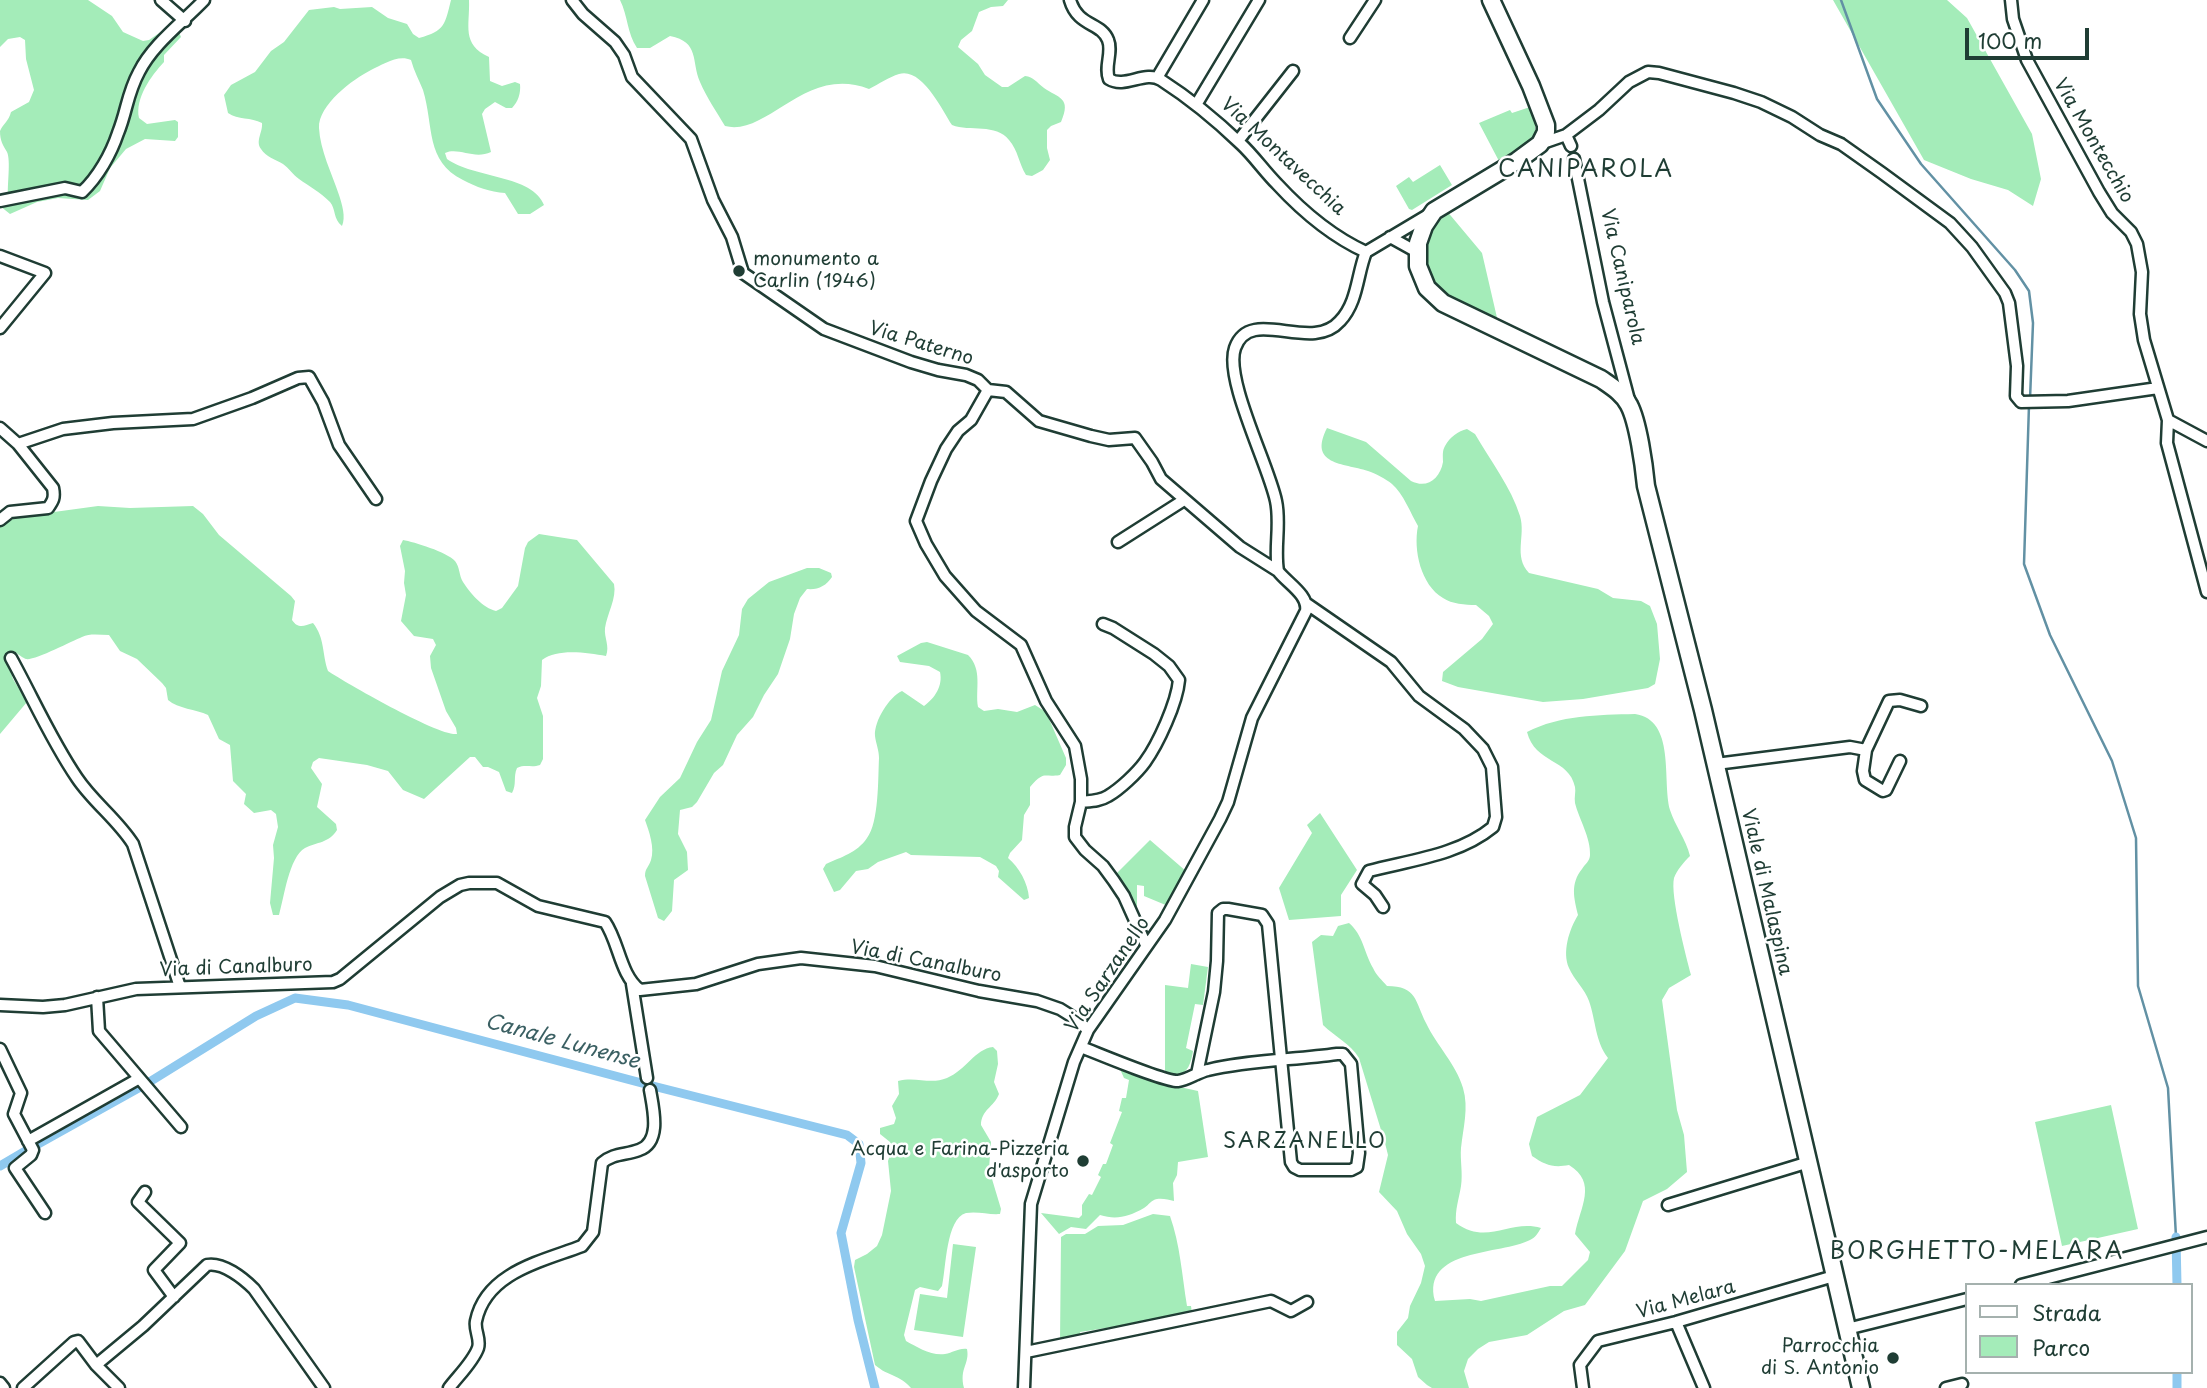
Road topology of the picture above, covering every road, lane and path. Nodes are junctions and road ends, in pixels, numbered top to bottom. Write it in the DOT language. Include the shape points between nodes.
graph roads {
  1 [pos="161,0"];
  2 [pos="204,0"];
  3 [pos="572,0"];
  4 [pos="1070,0"];
  5 [pos="1203,0"];
  6 [pos="1259,0"];
  7 [pos="1375,0"];
  8 [pos="1490,0"];
  9 [pos="2011,0"];
  10 [pos="185,21"];
  11 [pos="1350,38"];
  12 [pos="1293,71"];
  13 [pos="1157,78"];
  14 [pos="1196,105"];
  15 [pos="1566,135"];
  16 [pos="1238,141"];
  17 [pos="1540,144"];
  18 [pos="1571,146"];
  19 [pos="1574,159"];
  20 [pos="0,201"];
  21 [pos="1434,211"];
  22 [pos="1402,230"];
  23 [pos="1390,237"];
  24 [pos="1418,246"];
  25 [pos="1367,252"];
  26 [pos="0,256"];
  27 [pos="0,328"];
  28 [pos="1621,364"];
  29 [pos="1601,379"];
  30 [pos="2158,388"];
  31 [pos="988,390"];
  32 [pos="1630,405"];
  33 [pos="2168,420"];
  34 [pos="0,428"];
  35 [pos="2207,441"];
  36 [pos="18,444"];
  37 [pos="376,499"];
  38 [pos="1184,500"];
  39 [pos="0,520"];
  40 [pos="1118,541"];
  41 [pos="1278,571"];
  42 [pos="2207,593"];
  43 [pos="1307,604"];
  44 [pos="1103,624"];
  45 [pos="11,658"];
  46 [pos="1922,706"];
  47 [pos="1866,750"];
  48 [pos="1900,761"];
  49 [pos="1716,764"];
  50 [pos="1082,802"];
  51 [pos="1383,907"];
  52 [pos="1146,945"];
  53 [pos="632,984"];
  54 [pos="180,987"];
  55 [pos="97,997"];
  56 [pos="0,1005"];
  57 [pos="1088,1030"];
  58 [pos="1081,1047"];
  59 [pos="0,1049"];
  60 [pos="1282,1061"];
  61 [pos="1197,1074"];
  62 [pos="647,1078"];
  63 [pos="138,1079"];
  64 [pos="650,1090"];
  65 [pos="181,1128"];
  66 [pos="28,1142"];
  67 [pos="1809,1162"];
  68 [pos="145,1192"];
  69 [pos="1668,1205"];
  70 [pos="45,1213"];
  71 [pos="2207,1237"];
  72 [pos="1834,1276"];
  73 [pos="2029,1283"];
  74 [pos="174,1297"];
  75 [pos="1966,1299"];
  76 [pos="1307,1301"];
  77 [pos="1676,1322"];
  78 [pos="1847,1329"];
  79 [pos="1026,1352"];
  80 [pos="96,1365"];
  81 [pos="0,1383"];
  82 [pos="1962,1384"];
  83 [pos="4,1388"];
  84 [pos="23,1388"];
  85 [pos="119,1388"];
  86 [pos="324,1388"];
  87 [pos="449,1388"];
  88 [pos="1024,1388"];
  89 [pos="1583,1388"];
  90 [pos="1704,1388"];
  91 [pos="1861,1388"];
  92 [pos="1946,1388"];
  1 -- 10 [label="street"];
  2 -- 10 [label="street"];
  3 -- 31 [label="street, Via Paterno" via="615,42 632,77 686,131 743,273 824,330 911,362 967,375"];
  4 -- 13 [label="street" via="1074,13 1110,42 1109,79 1118,83"];
  5 -- 13 [label="street"];
  6 -- 14 [label="street"];
  7 -- 11 [label="street"];
  8 -- 17 [label="main road" via="1546,125"];
  9 -- 30 [label="street, Via Montecchio" via="2027,60 2099,192 2137,244 2140,314"];
  10 -- 20 [label="street" via="140,69 127,96 118,133 96,178 82,192 65,188"];
  12 -- 16 [label="street"];
  13 -- 14 [label="street, Via Montavecchia"];
  14 -- 16 [label="street, Via Montavecchia"];
  15 -- 17 [label="street"];
  15 -- 18 [label="street"];
  15 -- 30 [label="street" via="1629,82 1648,72 1761,102 1840,144 1958,230 2005,293 2012,317 2016,396 2024,403"];
  16 -- 25 [label="street, Via Montavecchia" via="1293,200 1346,243"];
  17 -- 21 [label="main road"];
  19 -- 28 [label="street, Via Caniparola" via="1603,302"];
  21 -- 22 [label="street"];
  21 -- 24 [label="main road"];
  22 -- 23 [label="street"];
  22 -- 24 [label="street"];
  23 -- 24 [label="street"];
  23 -- 25 [label="street"];
  24 -- 29 [label="main road" via="1422,278 1443,303"];
  25 -- 41 [label="street" via="1348,310 1334,327 1298,334 1265,327 1247,333 1234,349 1242,405 1277,502"];
  26 -- 27 [label="street" via="45,273"];
  28 -- 29 [label="street"];
  28 -- 32 [label="street, Via Caniparola"];
  29 -- 32 [label="main road"];
  30 -- 33 [label="street, Via Montecchio"];
  31 -- 38 [label="street" via="1006,392 1039,421 1109,440 1135,438 1161,479"];
  31 -- 50 [label="street, Via Paterno" via="971,420 946,449 916,521 945,576 975,611 1021,645 1046,701 1075,746"];
  32 -- 49 [label="main road, Viale di Malaspina"];
  33 -- 35 [label="street"];
  33 -- 42 [label="street, Via Montecchio" via="2167,443"];
  34 -- 36 [label="street"];
  36 -- 37 [label="street" via="63,429 193,419 309,377 339,446"];
  36 -- 39 [label="street" via="53,488 54,501 48,508 10,512"];
  38 -- 40 [label="street"];
  38 -- 41 [label="street" via="1240,547"];
  41 -- 43 [label="street"];
  43 -- 51 [label="street" via="1391,662 1419,696 1473,738 1492,766 1493,827 1436,855 1369,871 1362,884"];
  43 -- 52 [label="street, Via Sarzanello" via="1252,718 1220,819 1165,920"];
  44 -- 50 [label="street" via="1169,666 1179,680 1144,764 1108,796"];
  45 -- 54 [label="street" via="77,779 133,844"];
  46 -- 47 [label="street" via="1889,701"];
  47 -- 48 [label="street" via="1866,780 1883,791"];
  47 -- 49 [label="street" via="1850,747"];
  49 -- 67 [label="main road, Viale di Malaspina"];
  50 -- 52 [label="street, Via Paterno" via="1075,837 1124,896"];
  52 -- 57 [label="street, Via Sarzanello"];
  53 -- 54 [label="street, Via di Canalburo" via="605,922 538,906 497,883 460,885 440,897 333,982"];
  53 -- 57 [label="street, Via di Canalburo" via="646,991 696,984 758,964 801,958 875,967 1037,1001 1060,1009"];
  53 -- 62 [label="street"];
  54 -- 55 [label="street, Via di Canalburo"];
  55 -- 56 [label="street, Via di Canalburo" via="43,1007"];
  55 -- 63 [label="street" via="99,1031"];
  57 -- 58 [label="street, Via Sarzanello"];
  58 -- 61 [label="street" via="1171,1080"];
  58 -- 79 [label="street, Via Sarzanello" via="1031,1204"];
  59 -- 66 [label="street" via="21,1093 14,1114"];
  60 -- 60 [label="street" via="1337,1054 1348,1058 1357,1167 1294,1167"];
  60 -- 61 [label="street"];
  60 -- 61 [label="street" via="1266,920 1262,915 1228,909 1216,917 1214,992"];
  63 -- 65 [label="street"];
  63 -- 66 [label="street"];
  64 -- 87 [label="street" via="655,1117 651,1139 638,1151 608,1157 602,1163 589,1239 500,1280 475,1323 478,1348"];
  66 -- 70 [label="street" via="33,1153 15,1168"];
  67 -- 69 [label="street"];
  67 -- 72 [label="main road, Viale di Malaspina"];
  68 -- 74 [label="street" via="138,1200 140,1205 180,1243 154,1270"];
  71 -- 73 [label="street"];
  72 -- 77 [label="street, Via Melara"];
  72 -- 78 [label="main road, Viale di Malaspina"];
  74 -- 80 [label="street"];
  74 -- 86 [label="street" via="209,1264 238,1276 254,1289"];
  75 -- 78 [label="street"];
  76 -- 79 [label="street" via="1291,1311 1271,1301"];
  77 -- 89 [label="street, Via Melara" via="1598,1341 1580,1365"];
  77 -- 90 [label="street"];
  78 -- 91 [label="main road, Viale di Malaspina"];
  79 -- 88 [label="street, Via Sarzanello"];
  80 -- 84 [label="street" via="80,1342 74,1342"];
  80 -- 85 [label="street"];
  81 -- 83 [label="street"];
  82 -- 92 [label="street"];
}
